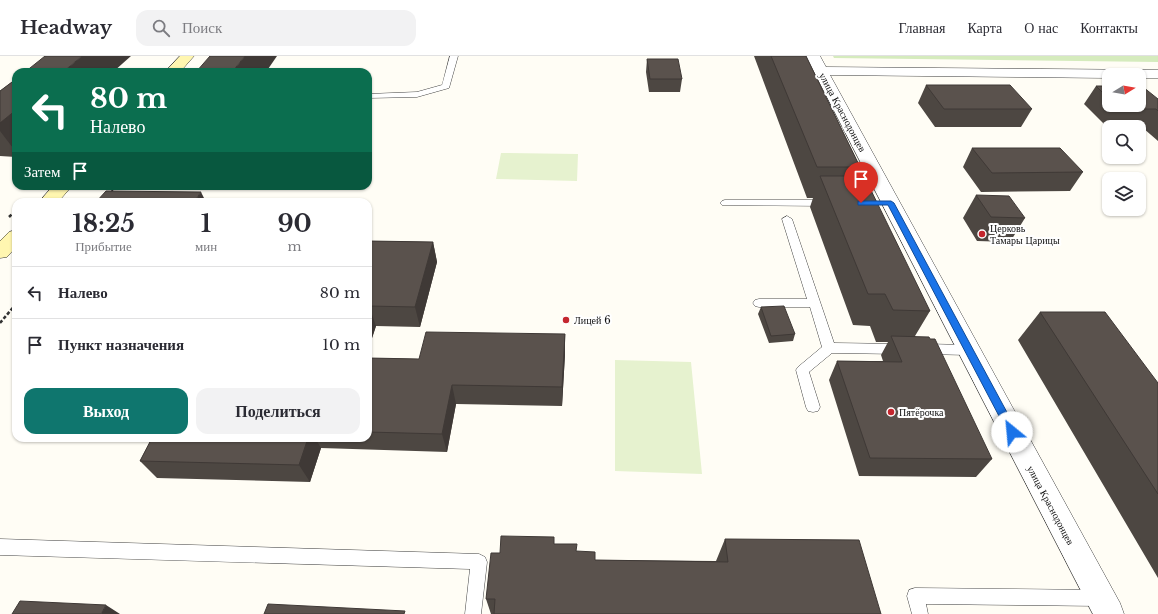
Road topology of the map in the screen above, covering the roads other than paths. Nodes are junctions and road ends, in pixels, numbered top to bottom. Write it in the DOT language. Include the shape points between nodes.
graph roads {
  1 [pos="187,56"];
  2 [pos="454,56"];
  3 [pos="817,64"];
  4 [pos="176,68"];
  5 [pos="1158,74"];
  6 [pos="372,96"];
  7 [pos="59,190"];
  8 [pos="52,198"];
  9 [pos="725,203"];
  10 [pos="836,203"];
  11 [pos="787,219"];
  12 [pos="12,240"];
  13 [pos="0,252"];
  14 [pos="759,303"];
  15 [pos="814,303"];
  16 [pos="829,348"];
  17 [pos="969,350"];
  18 [pos="813,407"];
  19 [pos="0,548"];
  20 [pos="1104,606"];
  21 [pos="473,614"];
  22 [pos="920,614"];
  1 -- 4 [label="street"];
  2 -- 6 [label="lane" via="446,86 419,95"];
  3 -- 5 [label="street"];
  3 -- 17 [label="street, улица Краснодонцев" via="887,203"];
  7 -- 8 [label="street"];
  9 -- 10 [label="lane"];
  11 -- 15 [label="lane"];
  12 -- 13 [label="street"];
  14 -- 15 [label="lane"];
  15 -- 16 [label="lane"];
  16 -- 17 [label="lane"];
  16 -- 18 [label="lane" via="802,370"];
  17 -- 20 [label="street, улица Краснодонцев"];
  19 -- 21 [label="lane" via="479,562"];
  20 -- 22 [label="lane" via="915,596"];
}
